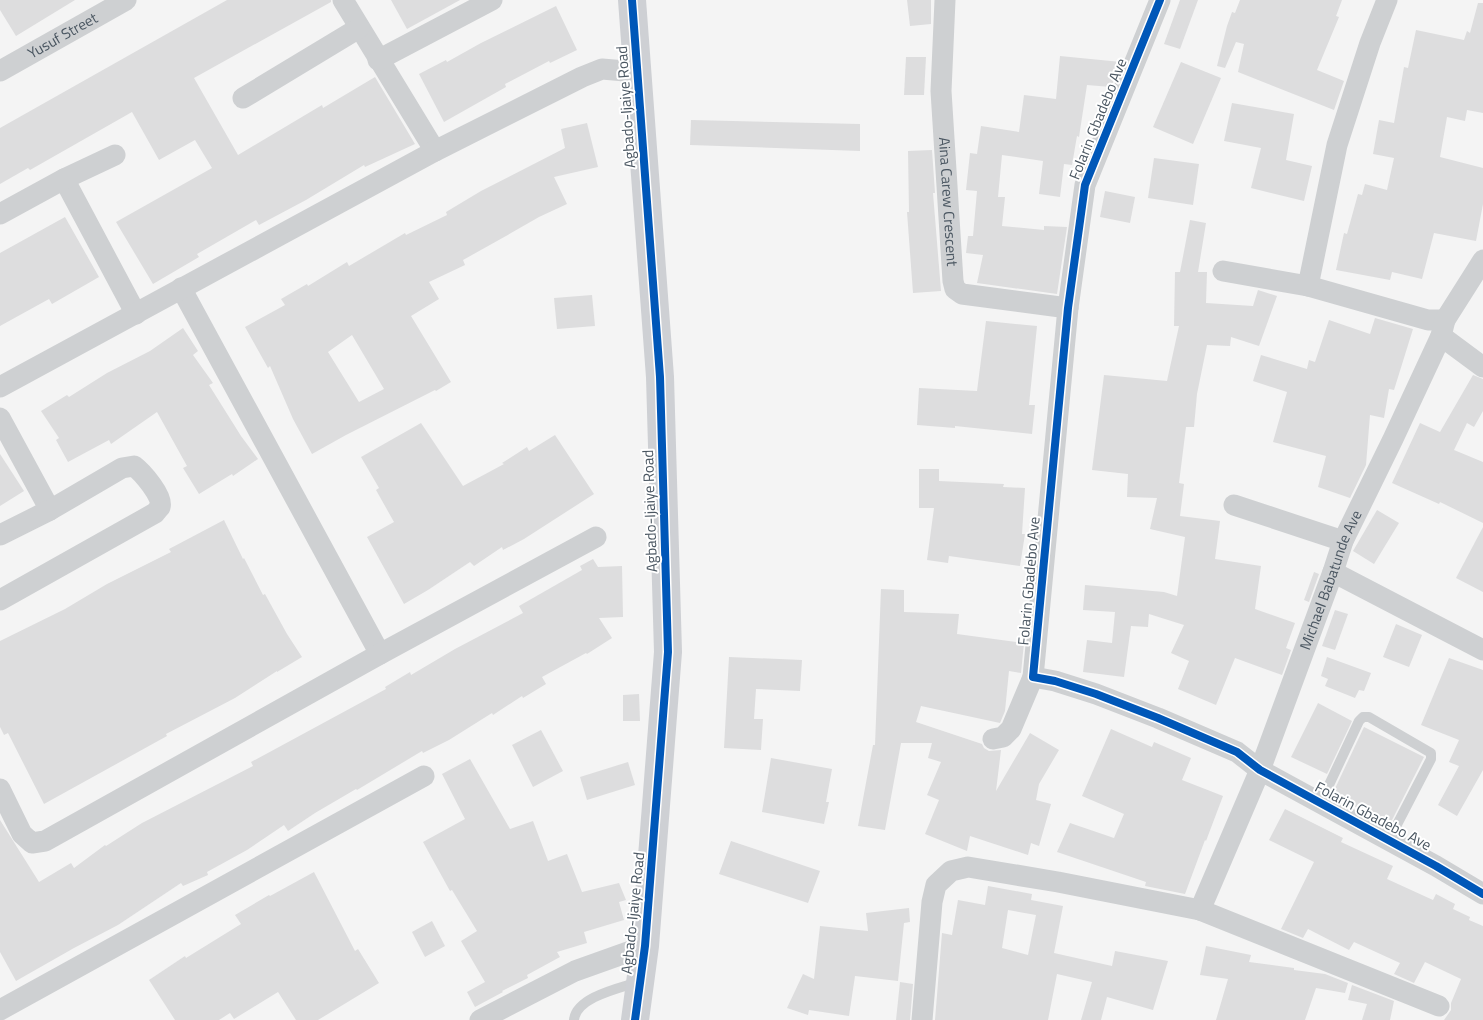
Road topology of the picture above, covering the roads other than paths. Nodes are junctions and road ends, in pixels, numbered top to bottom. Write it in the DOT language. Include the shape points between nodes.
graph roads {
  1 [pos="126,0"];
  2 [pos="343,0"];
  3 [pos="492,0"];
  4 [pos="632,0"];
  5 [pos="945,0"];
  6 [pos="1160,0"];
  7 [pos="1387,0"];
  8 [pos="359,28"];
  9 [pos="378,60"];
  10 [pos="0,71"];
  11 [pos="637,72"];
  12 [pos="243,98"];
  13 [pos="435,151"];
  14 [pos="115,155"];
  15 [pos="64,180"];
  16 [pos="0,214"];
  17 [pos="1483,260"];
  18 [pos="1223,271"];
  19 [pos="1308,286"];
  20 [pos="181,288"];
  21 [pos="1068,308"];
  22 [pos="136,314"];
  23 [pos="1443,328"];
  24 [pos="1483,367"];
  25 [pos="0,387"];
  26 [pos="0,418"];
  27 [pos="1234,506"];
  28 [pos="50,510"];
  29 [pos="0,535"];
  30 [pos="596,537"];
  31 [pos="1343,541"];
  32 [pos="1333,572"];
  33 [pos="0,600"];
  34 [pos="1483,650"];
  35 [pos="380,654"];
  36 [pos="1033,677"];
  37 [pos="993,739"];
  38 [pos="1260,770"];
  39 [pos="424,776"];
  40 [pos="0,789"];
  41 [pos="1320,804"];
  42 [pos="1389,840"];
  43 [pos="1483,894"];
  44 [pos="1200,910"];
  45 [pos="646,946"];
  46 [pos="640,981"];
  47 [pos="1439,1006"];
  48 [pos="0,1010"];
  49 [pos="507,1014"];
  50 [pos="480,1020"];
  51 [pos="574,1020"];
  52 [pos="635,1020"];
  53 [pos="922,1020"];
  1 -- 10 [label="street, Yusuf Street"];
  2 -- 8 [label="street"];
  3 -- 9 [label="street"];
  4 -- 11 [label="street, Agbado-Ijaiye Road"];
  5 -- 21 [label="street, Aina Carew Crescent" via="941,91 955,289 962,294"];
  6 -- 21 [label="street, Folarin Gbadebo Ave" via="1085,185"];
  7 -- 19 [label="street" via="1336,145"];
  8 -- 9 [label="street"];
  8 -- 12 [label="street"];
  9 -- 13 [label="street"];
  11 -- 13 [label="street" via="602,68"];
  11 -- 45 [label="street, Agbado-Ijaiye Road" via="660,377 668,652"];
  13 -- 20 [label="street"];
  14 -- 15 [label="street"];
  15 -- 16 [label="street"];
  15 -- 22 [label="street"];
  17 -- 23 [label="street, Michael Babatunde Ave"];
  18 -- 19 [label="street"];
  19 -- 23 [label="street" via="1428,320"];
  20 -- 22 [label="street"];
  20 -- 35 [label="street"];
  21 -- 36 [label="street, Folarin Gbadebo Ave"];
  22 -- 25 [label="street"];
  23 -- 24 [label="street"];
  23 -- 31 [label="street, Michael Babatunde Ave"];
  26 -- 28 [label="street"];
  27 -- 31 [label="street"];
  28 -- 29 [label="street"];
  28 -- 33 [label="street" via="122,468 134,466 142,472 160,500 160,508 154,513"];
  30 -- 35 [label="street"];
  31 -- 32 [label="street, Michael Babatunde Ave"];
  32 -- 34 [label="street"];
  32 -- 38 [label="street, Michael Babatunde Ave"];
  35 -- 40 [label="street" via="45,841 32,843 22,834"];
  36 -- 37 [label="street" via="1012,729 1003,737"];
  36 -- 38 [label="street, Folarin Gbadebo Ave" via="1096,694 1158,718 1237,752"];
  38 -- 41 [label="street, Folarin Gbadebo Ave"];
  38 -- 44 [label="street, Michael Babatunde Ave"];
  39 -- 48 [label="street"];
  41 -- 42 [label="street, Folarin Gbadebo Ave"];
  41 -- 42 [label="lane" via="1359,721 1369,717 1431,753 1431,760"];
  42 -- 43 [label="street, Folarin Gbadebo Ave"];
  44 -- 47 [label="street"];
  44 -- 53 [label="street" via="968,867 951,871 936,885 932,902"];
  45 -- 46 [label="street, Agbado-Ijaiye Road"];
  45 -- 49 [label="street" via="575,971"];
  46 -- 51 [label="lane" via="594,997 577,1009"];
  46 -- 52 [label="street, Agbado-Ijaiye Road"];
  49 -- 50 [label="street"];
}
